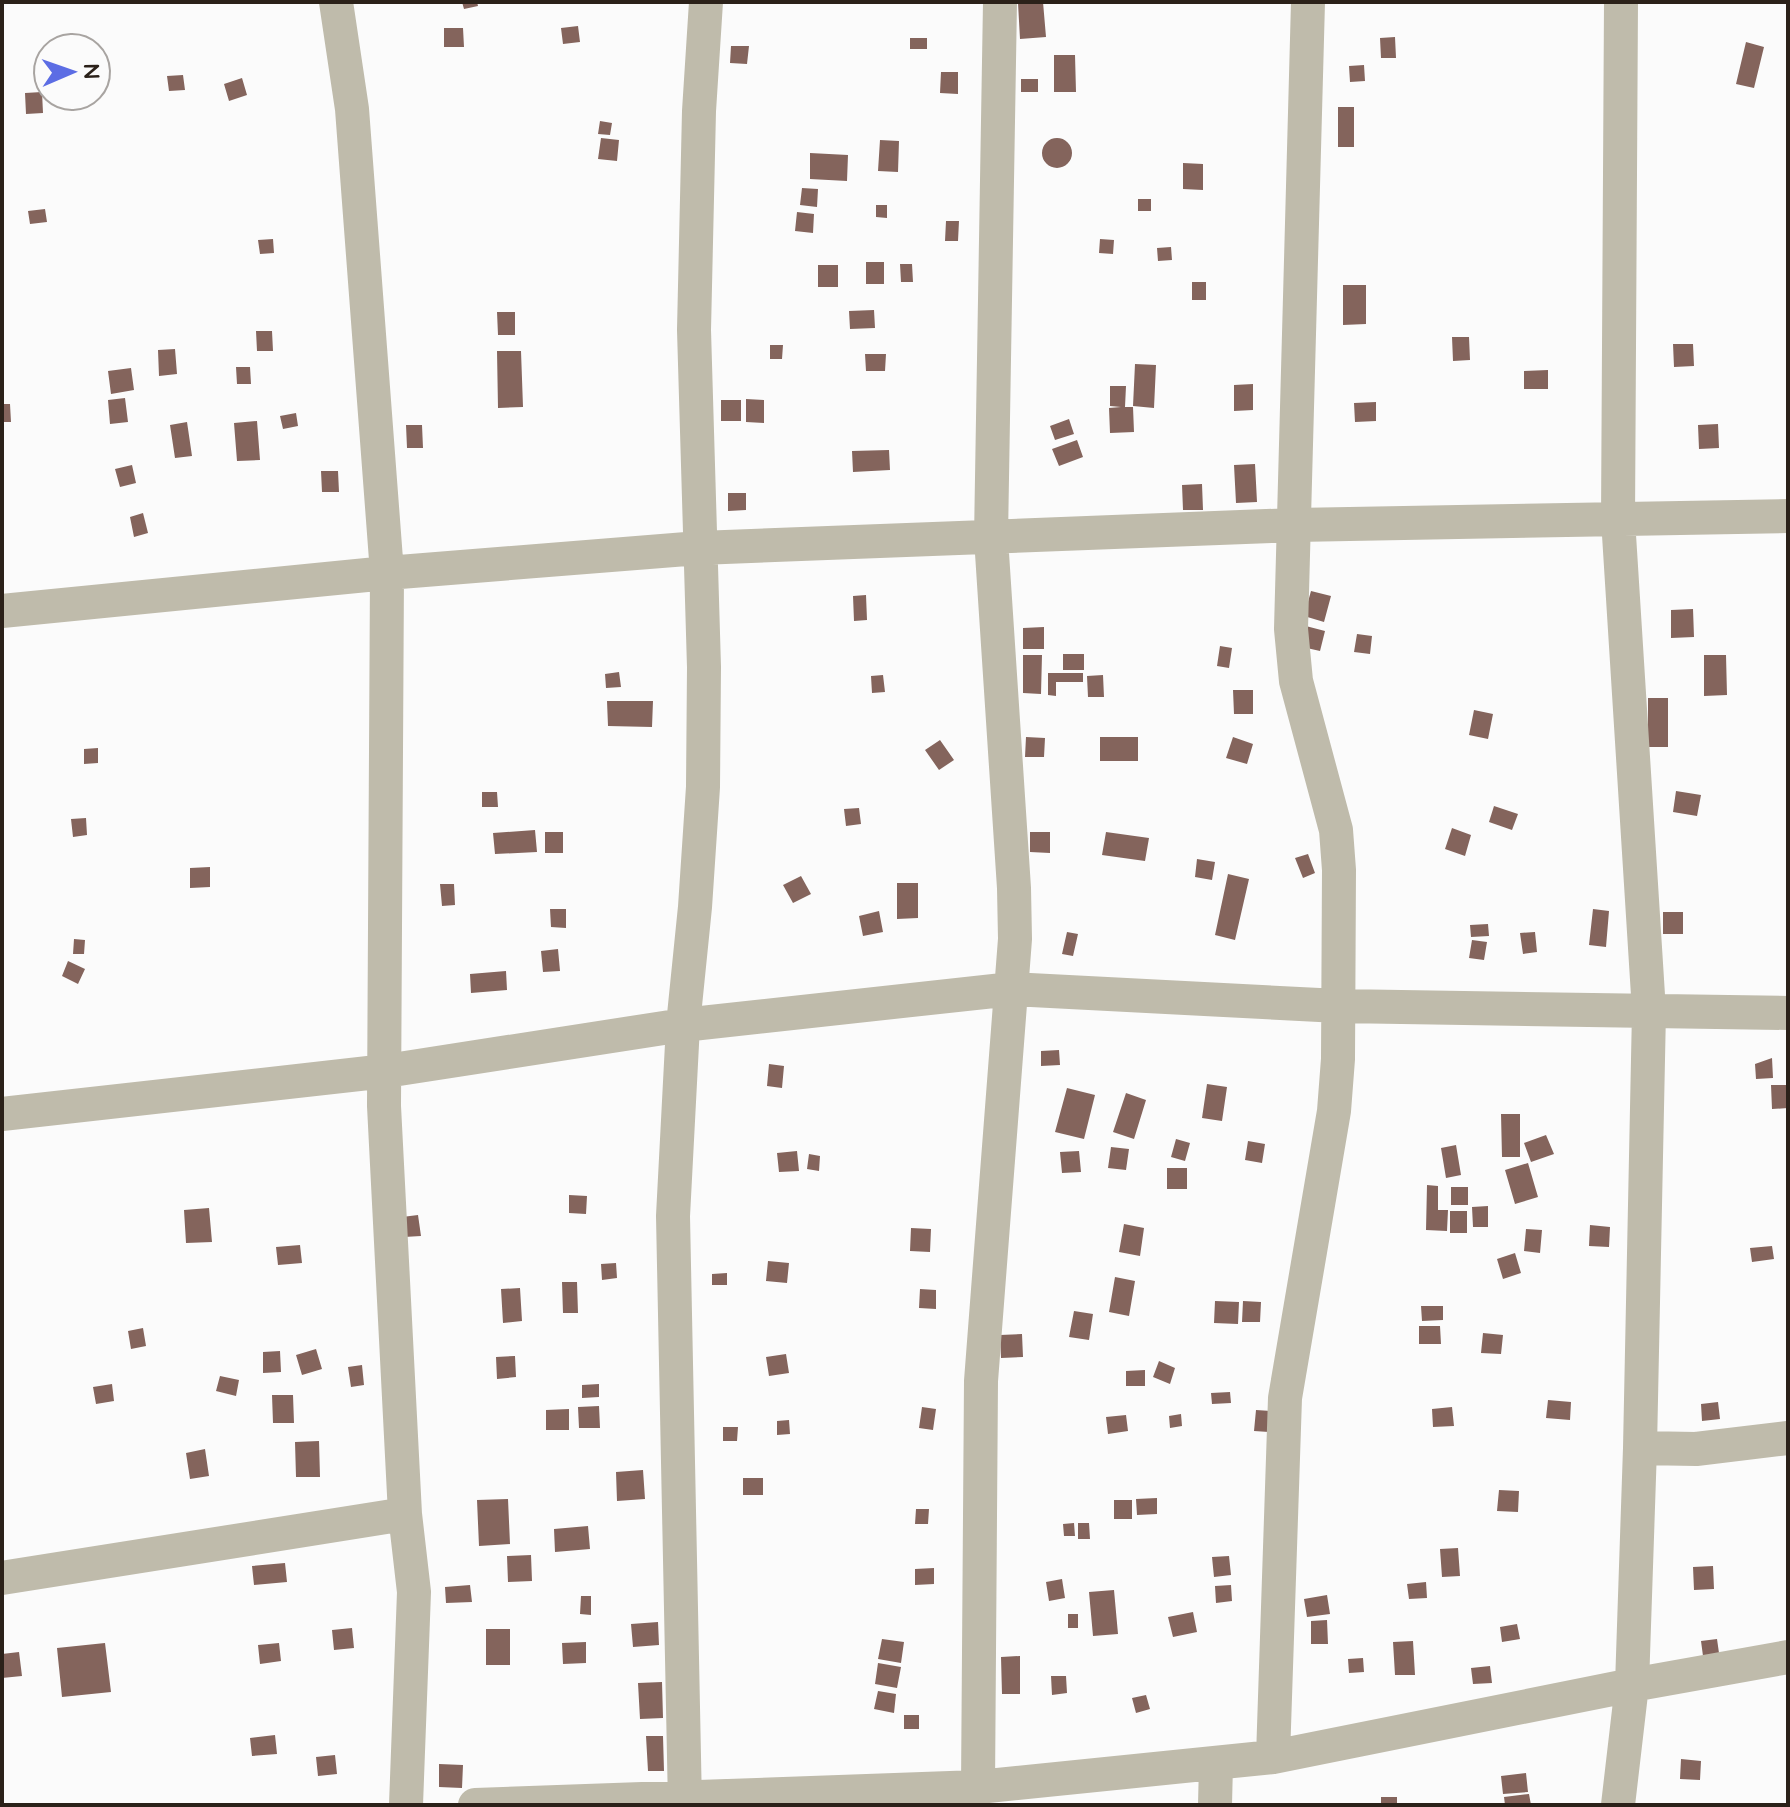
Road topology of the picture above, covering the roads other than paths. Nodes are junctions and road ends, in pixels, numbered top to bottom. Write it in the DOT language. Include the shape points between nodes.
graph roads {
  1 [pos="336,2"];
  2 [pos="706,2"];
  3 [pos="1000,2"];
  4 [pos="1308,2"];
  5 [pos="1621,2"];
  6 [pos="1788,516"];
  7 [pos="1618,519"];
  8 [pos="1295,525"];
  9 [pos="991,538"];
  10 [pos="699,548"];
  11 [pos="387,573"];
  12 [pos="2,611"];
  13 [pos="1012,989"];
  14 [pos="1339,1006"];
  15 [pos="1649,1011"];
  16 [pos="1788,1013"];
  17 [pos="683,1025"];
  18 [pos="386,1071"];
  19 [pos="2,1114"];
  20 [pos="1788,1438"];
  21 [pos="1640,1448"];
  22 [pos="405,1514"];
  23 [pos="2,1578"];
  24 [pos="1788,1657"];
  25 [pos="1632,1685"];
  26 [pos="1273,1757"];
  27 [pos="1216,1764"];
  28 [pos="978,1787"];
  29 [pos="923,1797"];
  30 [pos="685,1801"];
  31 [pos="406,1805"];
  32 [pos="475,1805"];
  33 [pos="1215,1805"];
  34 [pos="1618,1805"];
  1 -- 11 [label="street" via="352,109"];
  2 -- 10 [label="street" via="694,330"];
  3 -- 9 [label="street"];
  4 -- 8 [label="street"];
  5 -- 7 [label="street"];
  6 -- 7 [label="street"];
  7 -- 8 [label="street"];
  7 -- 15 [label="street"];
  8 -- 9 [label="street"];
  8 -- 14 [label="street" via="1291,629 1296,681 1336,830"];
  9 -- 10 [label="street"];
  9 -- 13 [label="street" via="1014,888"];
  10 -- 11 [label="street"];
  10 -- 17 [label="street" via="703,787"];
  11 -- 12 [label="street"];
  11 -- 18 [label="street"];
  13 -- 14 [label="street"];
  13 -- 17 [label="street"];
  13 -- 28 [label="street" via="981,1381"];
  14 -- 15 [label="street"];
  14 -- 26 [label="street" via="1334,1111 1285,1398"];
  15 -- 16 [label="street"];
  15 -- 21 [label="street"];
  17 -- 18 [label="street"];
  17 -- 30 [label="street" via="673,1216"];
  18 -- 19 [label="street"];
  18 -- 22 [label="street"];
  20 -- 21 [label="street" via="1696,1449"];
  21 -- 25 [label="street"];
  22 -- 23 [label="street"];
  22 -- 31 [label="street" via="414,1592"];
  24 -- 25 [label="street"];
  25 -- 26 [label="street"];
  25 -- 34 [label="street"];
  26 -- 27 [label="street"];
  27 -- 28 [label="street"];
  27 -- 33 [label="street"];
  28 -- 29 [label="street"];
  29 -- 30 [label="street"];
  30 -- 32 [label="street"];
}
